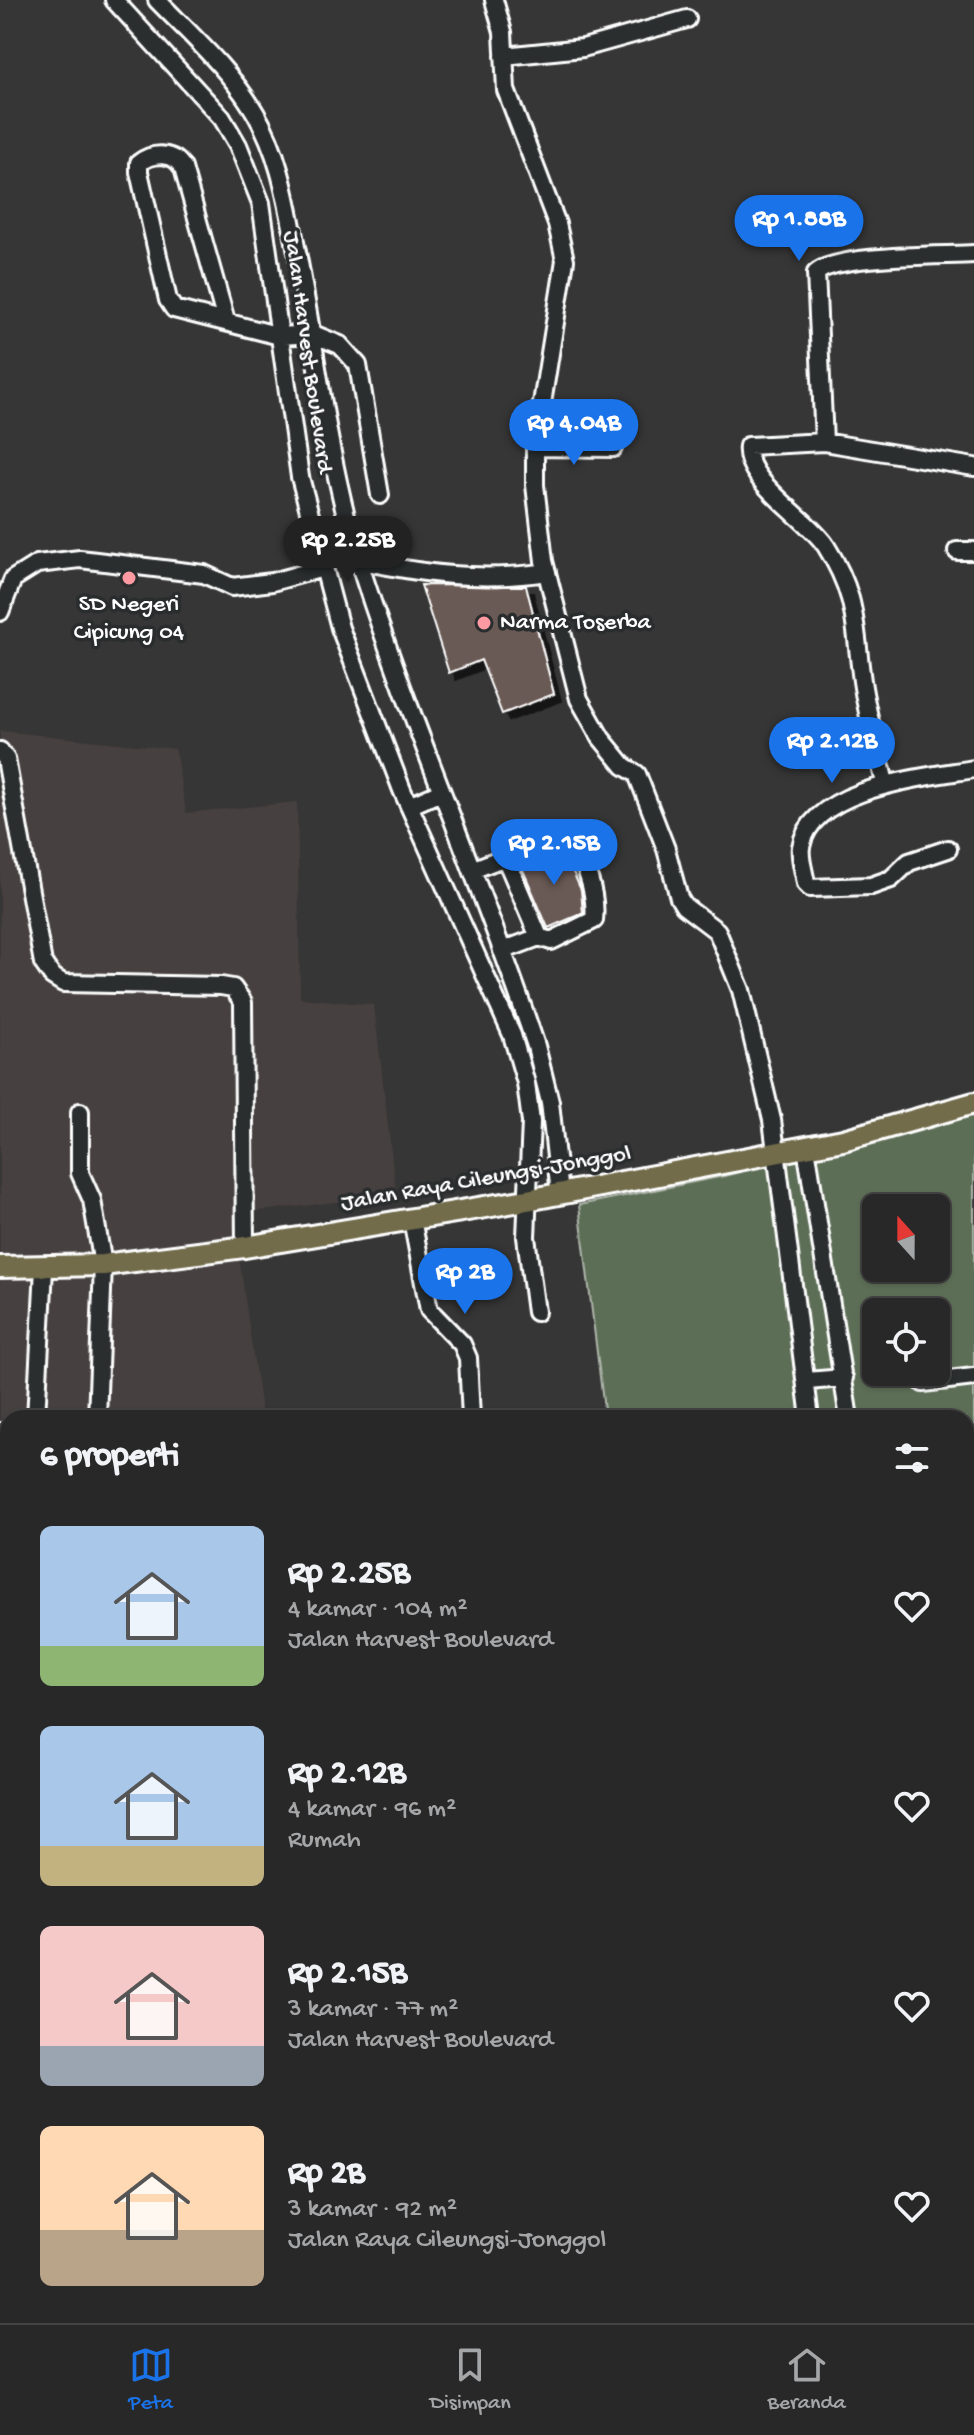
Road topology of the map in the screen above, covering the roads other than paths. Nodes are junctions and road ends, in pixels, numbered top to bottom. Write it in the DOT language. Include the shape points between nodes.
graph roads {
  1 [pos="114,0"];
  2 [pos="157,0"];
  3 [pos="494,0"];
  4 [pos="687,19"];
  5 [pos="504,56"];
  6 [pos="974,254"];
  7 [pos="226,321"];
  8 [pos="313,334"];
  9 [pos="280,336"];
  10 [pos="824,442"];
  11 [pos="535,447"];
  12 [pos="613,448"];
  13 [pos="974,467"];
  14 [pos="380,495"];
  15 [pos="358,560"];
  16 [pos="323,568"];
  17 [pos="547,572"];
  18 [pos="0,612"];
  19 [pos="0,751"];
  20 [pos="974,769"];
  21 [pos="885,783"];
  22 [pos="441,792"];
  23 [pos="409,806"];
  24 [pos="948,849"];
  25 [pos="505,857"];
  26 [pos="472,870"];
  27 [pos="539,937"];
  28 [pos="502,951"];
  29 [pos="974,1103"];
  30 [pos="80,1112"];
  31 [pos="806,1147"];
  32 [pos="777,1153"];
  33 [pos="560,1194"];
  34 [pos="527,1200"];
  35 [pos="412,1219"];
  36 [pos="245,1247"];
  37 [pos="103,1265"];
  38 [pos="0,1267"];
  39 [pos="44,1268"];
  40 [pos="536,1312"];
  41 [pos="974,1377"];
  42 [pos="844,1378"];
  43 [pos="950,1380"];
  44 [pos="807,1381"];
  45 [pos="36,1410"];
  46 [pos="97,1410"];
  47 [pos="471,1410"];
  48 [pos="809,1410"];
  49 [pos="848,1410"];
  1 -- 9 [label="street, Jalan Harvest Boulevard" via="215,109 238,145 261,203"];
  2 -- 8 [label="street, Jalan Harvest Boulevard" via="220,65 257,114 277,159"];
  3 -- 5 [label="street"];
  4 -- 5 [label="street" via="583,48"];
  5 -- 11 [label="street" via="506,90 557,224 565,260"];
  6 -- 10 [label="street" via="852,261 824,266 816,273"];
  7 -- 7 [label="street" via="184,314 168,300 139,172 139,163 147,157 167,156 180,163"];
  7 -- 9 [label="street"];
  8 -- 9 [label="street"];
  8 -- 14 [label="street" via="340,345 358,365"];
  8 -- 15 [label="street, Jalan Harvest Boulevard" via="332,457"];
  9 -- 16 [label="street, Jalan Harvest Boulevard" via="300,477"];
  10 -- 13 [label="street"];
  10 -- 21 [label="street" via="752,444 747,452 753,469 823,541 843,575 854,603 862,682"];
  11 -- 12 [label="street"];
  11 -- 17 [label="street"];
  15 -- 17 [label="street" via="424,575 510,577"];
  15 -- 22 [label="street, Jalan Harvest Boulevard"];
  16 -- 18 [label="street" via="232,587 204,574 80,559 37,564 13,579"];
  16 -- 23 [label="street, Jalan Harvest Boulevard" via="340,628"];
  17 -- 32 [label="street" via="579,699 601,738 640,780 679,898 722,938 754,1040"];
  19 -- 36 [label="street" via="6,759 43,963 52,976 63,983 221,986 239,993"];
  20 -- 21 [label="street"];
  21 -- 24 [label="street" via="828,811 810,829 801,847 806,884 871,886 891,879 909,862"];
  22 -- 23 [label="street"];
  22 -- 26 [label="street, Jalan Harvest Boulevard"];
  23 -- 34 [label="street, Jalan Harvest Boulevard" via="517,1050 531,1122"];
  25 -- 26 [label="street"];
  25 -- 27 [label="street"];
  25 -- 27 [label="street" via="553,838 566,838 577,849 596,905 594,920 551,941"];
  26 -- 28 [label="street, Jalan Harvest Boulevard"];
  27 -- 28 [label="street"];
  28 -- 33 [label="street, Jalan Harvest Boulevard" via="550,1102"];
  29 -- 31 [label="main road, Jalan Raya Cileungsi-Jonggol"];
  30 -- 37 [label="street" via="80,1173 92,1200"];
  31 -- 32 [label="main road, Jalan Raya Cileungsi-Jonggol"];
  31 -- 42 [label="street"];
  32 -- 33 [label="main road, Jalan Raya Cileungsi-Jonggol"];
  32 -- 44 [label="street"];
  33 -- 34 [label="main road, Jalan Raya Cileungsi-Jonggol"];
  34 -- 35 [label="main road, Jalan Raya Cileungsi-Jonggol"];
  34 -- 40 [label="street, Jalan Harvest Boulevard"];
  35 -- 36 [label="main road, Jalan Raya Cileungsi-Jonggol"];
  35 -- 47 [label="street" via="429,1310 462,1344 468,1358"];
  36 -- 37 [label="main road, Jalan Raya Cileungsi-Jonggol"];
  37 -- 39 [label="main road, Jalan Raya Cileungsi-Jonggol"];
  37 -- 46 [label="street"];
  38 -- 39 [label="main road, Jalan Raya Cileungsi-Jonggol"];
  39 -- 45 [label="street"];
  41 -- 43 [label="street"];
  42 -- 44 [label="street"];
  42 -- 49 [label="street"];
  44 -- 48 [label="street"];
}
